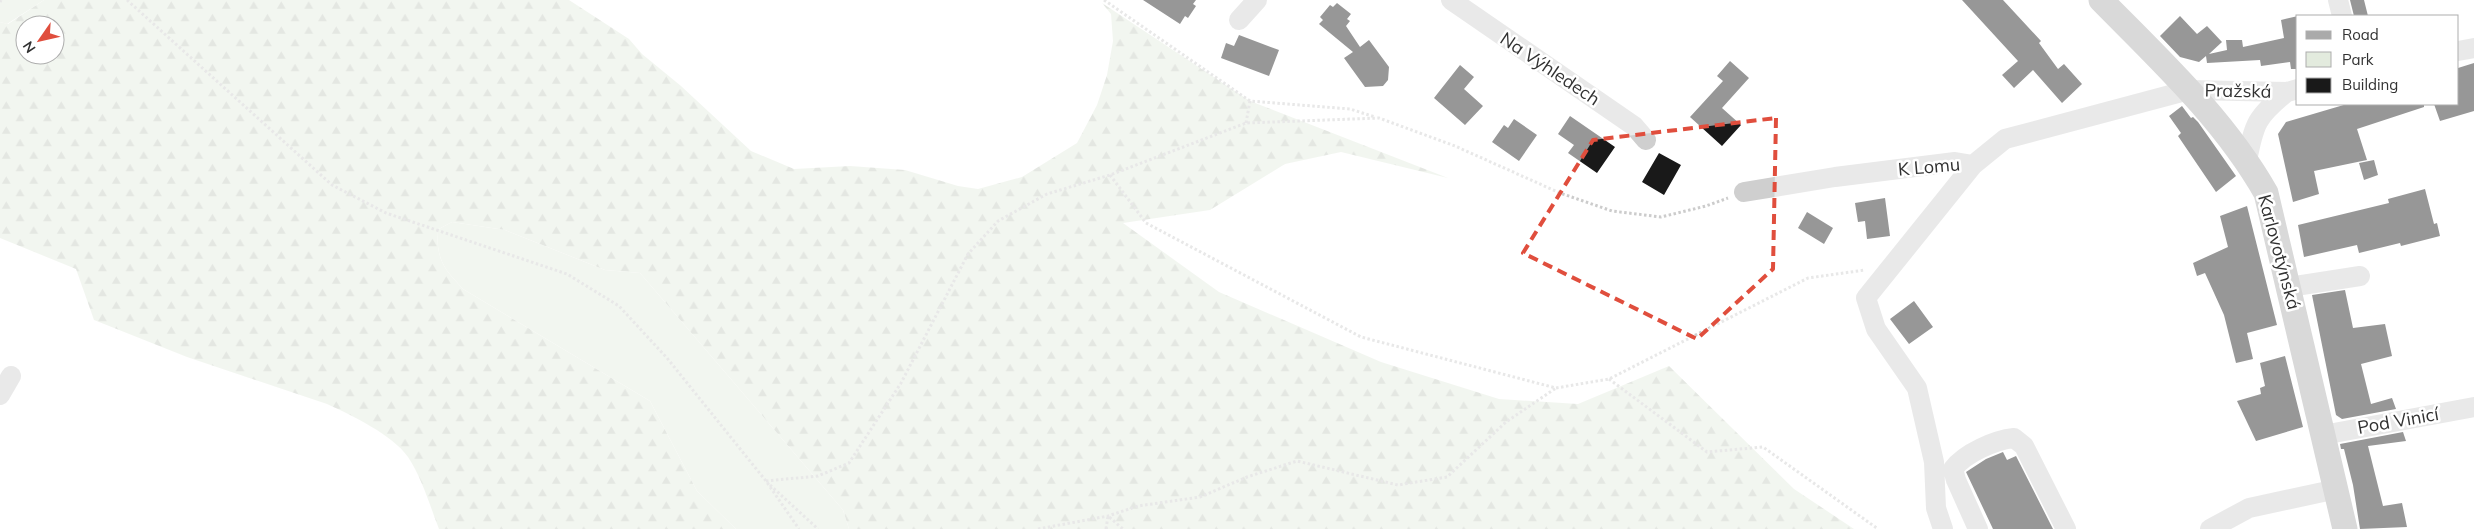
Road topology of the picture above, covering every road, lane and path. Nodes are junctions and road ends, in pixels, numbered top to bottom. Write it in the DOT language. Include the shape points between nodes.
graph roads {
  1 [pos="127,0"];
  2 [pos="1104,0"];
  3 [pos="1257,0"];
  4 [pos="1451,0"];
  5 [pos="2101,0"];
  6 [pos="2338,0"];
  7 [pos="2342,15"];
  8 [pos="1239,20"];
  9 [pos="2474,48"];
  10 [pos="2459,51"];
  11 [pos="2189,90"];
  12 [pos="2292,91"];
  13 [pos="1250,101"];
  14 [pos="1379,118"];
  15 [pos="1246,123"];
  16 [pos="1646,140"];
  17 [pos="2247,161"];
  18 [pos="1973,165"];
  19 [pos="1110,175"];
  20 [pos="1744,192"];
  21 [pos="1892,266"];
  22 [pos="2360,276"];
  23 [pos="2289,287"];
  24 [pos="11,376"];
  25 [pos="1609,379"];
  26 [pos="1556,388"];
  27 [pos="0,395"];
  28 [pos="2474,407"];
  29 [pos="2322,435"];
  30 [pos="766,481"];
  31 [pos="2337,489"];
  32 [pos="1108,516"];
  33 [pos="798,529"];
  34 [pos="818,529"];
  35 [pos="1038,529"];
  36 [pos="1106,529"];
  37 [pos="1123,529"];
  38 [pos="1878,529"];
  39 [pos="1943,529"];
  40 [pos="1978,529"];
  41 [pos="2066,529"];
  42 [pos="2210,529"];
  43 [pos="2345,529"];
  1 -- 30 [label="path" via="332,185 386,213 567,274 619,306 667,358"];
  2 -- 13 [label="path"];
  3 -- 8 [label="street"];
  4 -- 16 [label="street, Na Výhledech" via="1634,126"];
  5 -- 11 [label="main road, Karlovotýnská"];
  6 -- 7 [label="street"];
  9 -- 10 [label="street"];
  11 -- 12 [label="street, Pražská"];
  11 -- 17 [label="main road, Karlovotýnská"];
  11 -- 18 [label="street, K Lomu" via="2005,139"];
  12 -- 17 [label="street, Pražská" via="2264,111 2252,134"];
  13 -- 14 [label="path" via="1350,109"];
  13 -- 15 [label="path"];
  14 -- 15 [label="path"];
  14 -- 20 [label="path" via="1455,146 1560,193 1612,211 1661,217"];
  15 -- 19 [label="path"];
  17 -- 23 [label="main road, Karlovotýnská" via="2266,193"];
  18 -- 20 [label="street, K Lomu" via="1955,162"];
  18 -- 21 [label="street"];
  19 -- 26 [label="path" via="1146,223 1361,337"];
  19 -- 30 [label="path" via="1047,194 998,222 968,254 901,383 849,463 818,476"];
  21 -- 25 [label="path" via="1808,278"];
  21 -- 39 [label="street" via="1866,298 1876,329 1917,388 1934,462 1936,508"];
  22 -- 23 [label="street"];
  23 -- 29 [label="main road, Karlovotýnská"];
  24 -- 27 [label="street"];
  25 -- 26 [label="path"];
  25 -- 38 [label="path" via="1707,452 1763,447"];
  26 -- 32 [label="path" via="1506,422 1447,477 1398,485 1297,461 1200,497 1138,506"];
  28 -- 29 [label="street, Pod Vinicí"];
  29 -- 31 [label="main road, Karlovotýnská"];
  30 -- 33 [label="path"];
  30 -- 34 [label="path"];
  31 -- 42 [label="street" via="2249,508"];
  31 -- 43 [label="main road, Karlovotýnská"];
  32 -- 35 [label="path"];
  32 -- 36 [label="path"];
  32 -- 37 [label="path"];
  40 -- 41 [label="street" via="1953,469 1959,460 2003,439 2014,438 2024,446"];
}
